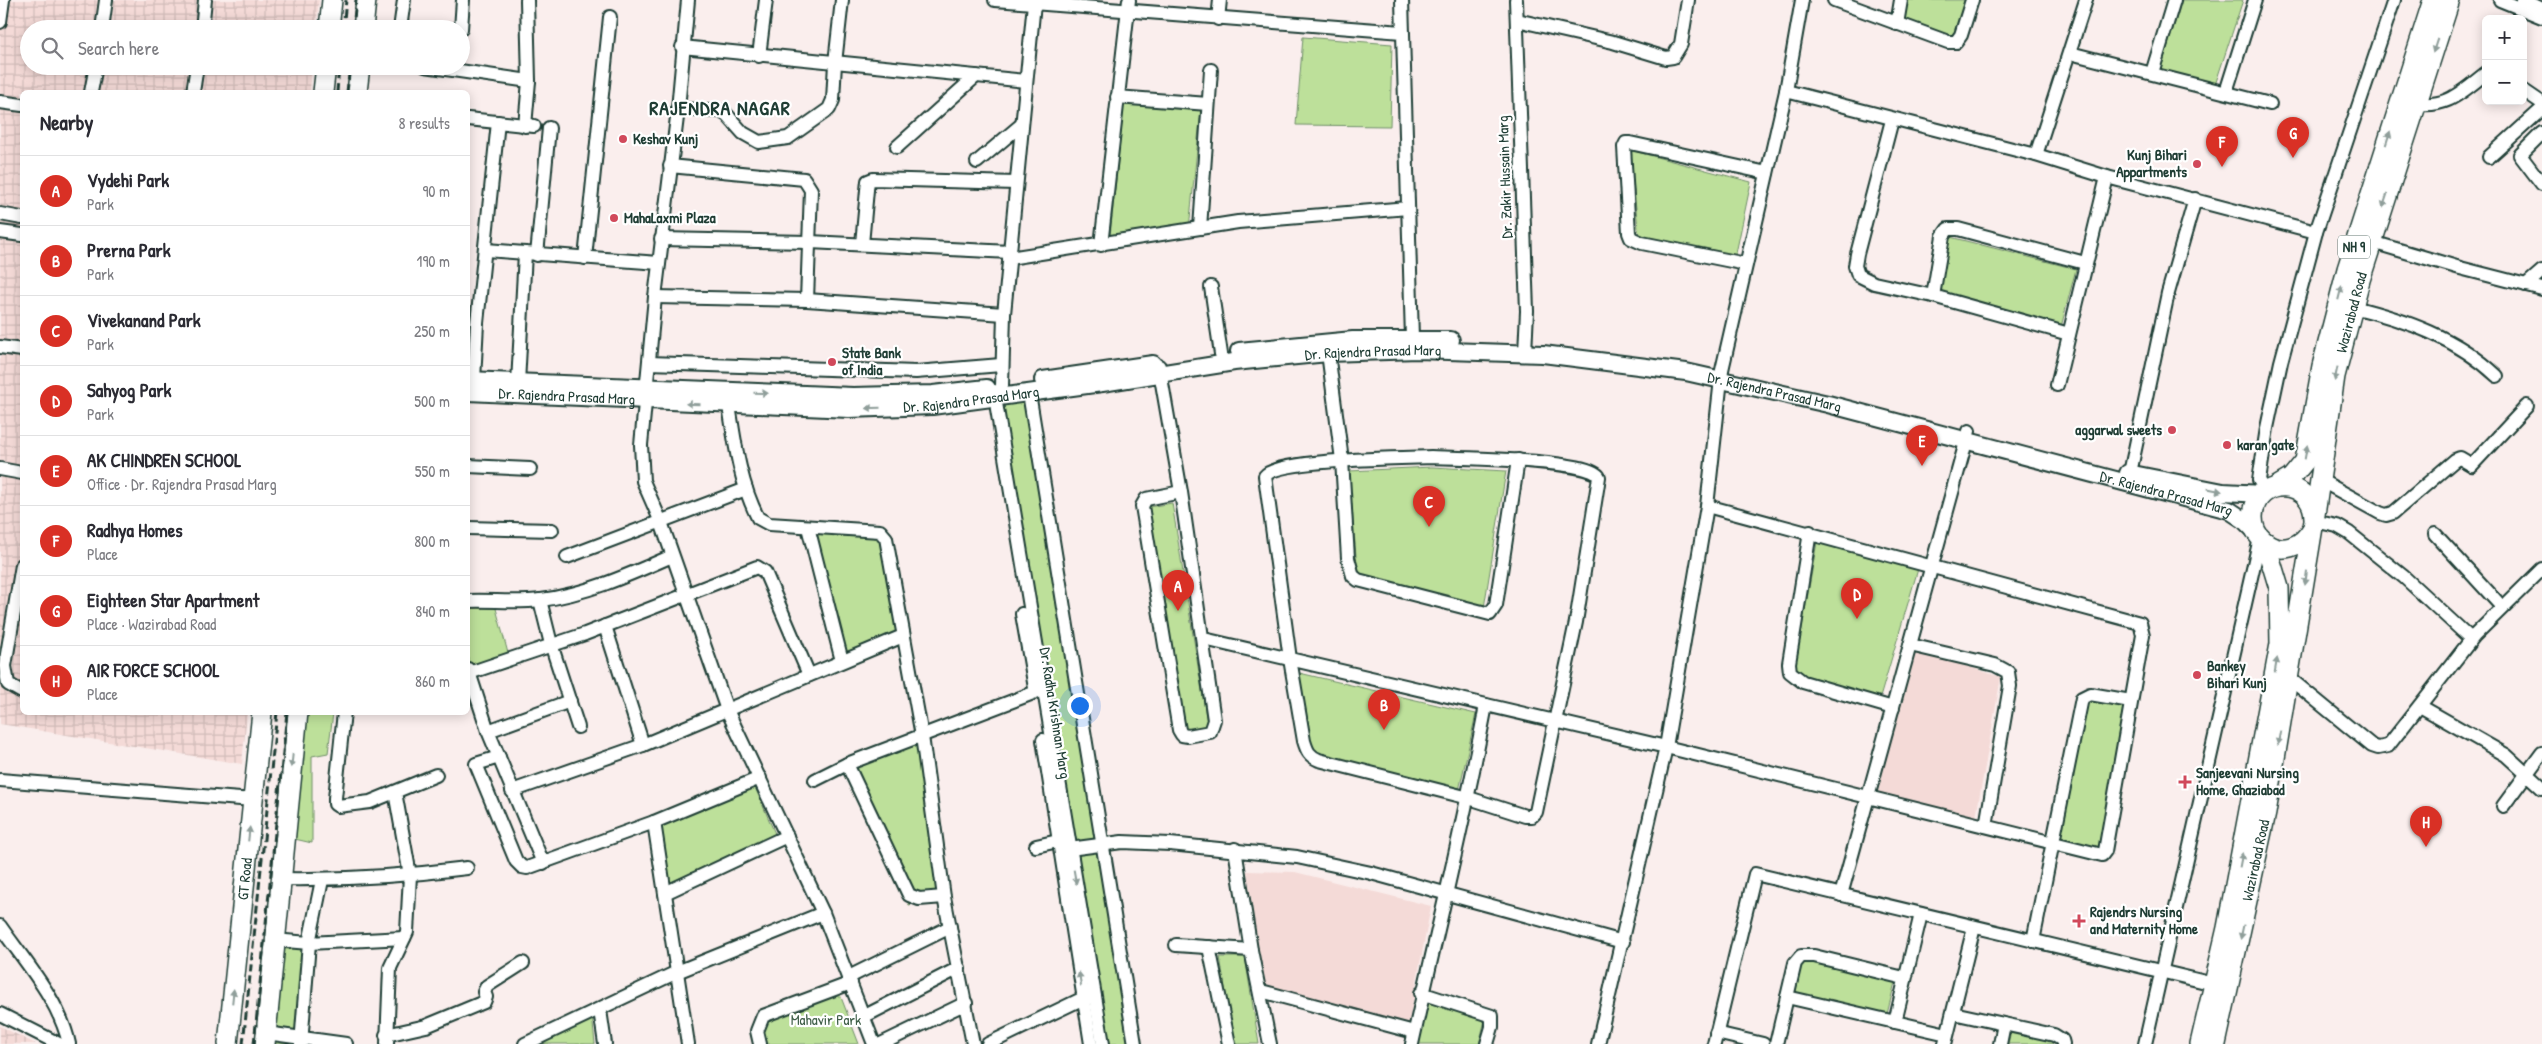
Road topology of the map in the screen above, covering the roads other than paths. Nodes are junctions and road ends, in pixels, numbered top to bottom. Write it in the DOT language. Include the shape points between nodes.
graph roads {
  1 [pos="4,0"];
  2 [pos="106,0"];
  3 [pos="205,0"];
  4 [pos="332,0"];
  5 [pos="366,0"];
  6 [pos="404,0"];
  7 [pos="463,0"];
  8 [pos="527,0"];
  9 [pos="688,0"];
  10 [pos="766,0"];
  11 [pos="842,0"];
  12 [pos="995,0"];
  13 [pos="1220,0"];
  14 [pos="1402,0"];
  15 [pos="1516,0"];
  16 [pos="1688,0"];
  17 [pos="1802,0"];
  18 [pos="1834,0"];
  19 [pos="1901,0"];
  20 [pos="1972,0"];
  21 [pos="2086,0"];
  22 [pos="2174,0"];
  23 [pos="2255,0"];
  24 [pos="2394,0"];
  25 [pos="2433,0"];
  26 [pos="2450,0"];
  27 [pos="2500,0"];
  28 [pos="2523,0"];
  29 [pos="1034,3"];
  30 [pos="1128,6"];
  31 [pos="2542,9"];
  32 [pos="610,17"];
  33 [pos="2542,17"];
  34 [pos="1218,19"];
  35 [pos="103,20"];
  36 [pos="203,20"];
  37 [pos="331,20"];
  38 [pos="365,20"];
  39 [pos="401,20"];
  40 [pos="462,20"];
  41 [pos="1516,20"];
  42 [pos="0,22"];
  43 [pos="1897,24"];
  44 [pos="1402,32"];
  45 [pos="682,48"];
  46 [pos="2070,53"];
  47 [pos="759,56"];
  48 [pos="835,63"];
  49 [pos="1211,70"];
  50 [pos="470,71"];
  51 [pos="2152,73"];
  52 [pos="95,75"];
  53 [pos="196,75"];
  54 [pos="325,75"];
  55 [pos="359,75"];
  56 [pos="976,76"];
  57 [pos="2482,76"];
  58 [pos="529,81"];
  59 [pos="1026,81"];
  60 [pos="92,90"];
  61 [pos="194,90"];
  62 [pos="323,90"];
  63 [pos="358,90"];
  64 [pos="1786,91"];
  65 [pos="2226,92"];
  66 [pos="2527,93"];
  67 [pos="1117,97"];
  68 [pos="0,102"];
  69 [pos="2408,102"];
  70 [pos="2542,103"];
  71 [pos="1208,104"];
  72 [pos="2270,104"];
  73 [pos="20,105"];
  74 [pos="678,109"];
  75 [pos="2542,109"];
  76 [pos="470,119"];
  77 [pos="1892,120"];
  78 [pos="498,122"];
  79 [pos="1022,124"];
  80 [pos="549,128"];
  81 [pos="2542,133"];
  82 [pos="897,147"];
  83 [pos="2036,155"];
  84 [pos="2489,157"];
  85 [pos="976,162"];
  86 [pos="670,166"];
  87 [pos="1767,173"];
  88 [pos="2107,177"];
  89 [pos="1016,183"];
  90 [pos="2542,184"];
  91 [pos="2195,199"];
  92 [pos="1408,208"];
  93 [pos="0,214"];
  94 [pos="20,218"];
  95 [pos="1200,228"];
  96 [pos="0,232"];
  97 [pos="2316,232"];
  98 [pos="20,235"];
  99 [pos="661,238"];
  100 [pos="810,242"];
  101 [pos="2372,242"];
  102 [pos="862,244"];
  103 [pos="1101,245"];
  104 [pos="486,250"];
  105 [pos="531,254"];
  106 [pos="1009,255"];
  107 [pos="585,258"];
  108 [pos="659,263"];
  109 [pos="2085,263"];
  110 [pos="1746,264"];
  111 [pos="2542,271"];
  112 [pos="2526,285"];
  113 [pos="1211,287"];
  114 [pos="2542,289"];
  115 [pos="1933,296"];
  116 [pos="655,297"];
  117 [pos="807,300"];
  118 [pos="2353,307"];
  119 [pos="1004,314"];
  120 [pos="472,323"];
  121 [pos="2068,334"];
  122 [pos="1412,338"];
  123 [pos="0,347"];
  124 [pos="1526,347"];
  125 [pos="1327,348"];
  126 [pos="20,350"];
  127 [pos="1221,354"];
  128 [pos="650,363"];
  129 [pos="1001,365"];
  130 [pos="1159,369"];
  131 [pos="1721,375"];
  132 [pos="2497,376"];
  133 [pos="518,383"];
  134 [pos="470,384"];
  135 [pos="2056,386"];
  136 [pos="994,391"];
  137 [pos="1030,393"];
  138 [pos="646,395"];
  139 [pos="729,405"];
  140 [pos="2527,406"];
  141 [pos="1968,436"];
  142 [pos="1342,460"];
  143 [pos="1518,460"];
  144 [pos="470,466"];
  145 [pos="0,469"];
  146 [pos="530,469"];
  147 [pos="20,473"];
  148 [pos="2130,473"];
  149 [pos="2320,480"];
  150 [pos="746,489"];
  151 [pos="2268,491"];
  152 [pos="1181,492"];
  153 [pos="1707,506"];
  154 [pos="661,522"];
  155 [pos="2314,522"];
  156 [pos="808,527"];
  157 [pos="470,528"];
  158 [pos="552,530"];
  159 [pos="1810,532"];
  160 [pos="2435,534"];
  161 [pos="2261,537"];
  162 [pos="672,556"];
  163 [pos="567,557"];
  164 [pos="1932,566"];
  165 [pos="2542,568"];
  166 [pos="20,578"];
  167 [pos="686,594"];
  168 [pos="540,600"];
  169 [pos="470,601"];
  170 [pos="2502,607"];
  171 [pos="605,626"];
  172 [pos="903,636"];
  173 [pos="1204,639"];
  174 [pos="2471,639"];
  175 [pos="551,644"];
  176 [pos="1910,645"];
  177 [pos="1290,659"];
  178 [pos="842,661"];
  179 [pos="470,670"];
  180 [pos="809,675"];
  181 [pos="470,677"];
  182 [pos="2289,678"];
  183 [pos="20,691"];
  184 [pos="1036,692"];
  185 [pos="570,701"];
  186 [pos="2131,701"];
  187 [pos="1486,705"];
  188 [pos="2420,706"];
  189 [pos="1893,708"];
  190 [pos="727,710"];
  191 [pos="262,715"];
  192 [pos="298,715"];
  193 [pos="344,715"];
  194 [pos="1556,721"];
  195 [pos="578,727"];
  196 [pos="488,731"];
  197 [pos="922,736"];
  198 [pos="643,745"];
  199 [pos="1666,747"];
  200 [pos="2542,752"];
  201 [pos="499,757"];
  202 [pos="847,764"];
  203 [pos="2527,773"];
  204 [pos="436,776"];
  205 [pos="760,778"];
  206 [pos="0,780"];
  207 [pos="815,780"];
  208 [pos="2542,788"];
  209 [pos="512,791"];
  210 [pos="395,792"];
  211 [pos="1868,797"];
  212 [pos="1469,798"];
  213 [pos="253,800"];
  214 [pos="2503,806"];
  215 [pos="654,822"];
  216 [pos="1986,826"];
  217 [pos="787,836"];
  218 [pos="2054,843"];
  219 [pos="1104,844"];
  220 [pos="1036,846"];
  221 [pos="1063,847"];
  222 [pos="1235,849"];
  223 [pos="543,863"];
  224 [pos="468,868"];
  225 [pos="410,876"];
  226 [pos="280,879"];
  227 [pos="322,880"];
  228 [pos="665,893"];
  229 [pos="1841,895"];
  230 [pos="1447,896"];
  231 [pos="944,897"];
  232 [pos="823,913"];
  233 [pos="1921,914"];
  234 [pos="0,926"];
  235 [pos="950,927"];
  236 [pos="1974,927"];
  237 [pos="404,938"];
  238 [pos="274,940"];
  239 [pos="2033,941"];
  240 [pos="1622,942"];
  241 [pos="309,943"];
  242 [pos="1176,945"];
  243 [pos="1209,947"];
  244 [pos="1251,950"];
  245 [pos="523,963"];
  246 [pos="959,968"];
  247 [pos="677,972"];
  248 [pos="2162,972"];
  249 [pos="1904,978"];
  250 [pos="850,980"];
  251 [pos="2214,984"];
  252 [pos="1261,991"];
  253 [pos="1421,994"];
  254 [pos="1089,996"];
  255 [pos="1787,997"];
  256 [pos="966,1003"];
  257 [pos="600,1010"];
  258 [pos="1953,1013"];
  259 [pos="0,1014"];
  260 [pos="863,1017"];
  261 [pos="1895,1022"];
  262 [pos="2004,1024"];
  263 [pos="265,1038"];
  264 [pos="1017,1038"];
  265 [pos="1413,1038"];
  266 [pos="1715,1039"];
  267 [pos="1946,1039"];
  268 [pos="301,1040"];
  269 [pos="387,1040"];
  270 [pos="60,1044"];
  271 [pos="69,1044"];
  272 [pos="228,1044"];
  273 [pos="346,1044"];
  274 [pos="524,1044"];
  275 [pos="605,1044"];
  276 [pos="688,1044"];
  277 [pos="760,1044"];
  278 [pos="874,1044"];
  279 [pos="881,1044"];
  280 [pos="973,1044"];
  281 [pos="988,1044"];
  282 [pos="1091,1044"];
  283 [pos="1103,1044"];
  284 [pos="1136,1044"];
  285 [pos="1229,1044"];
  286 [pos="1270,1044"];
  287 [pos="1487,1044"];
  288 [pos="1598,1044"];
  289 [pos="1763,1044"];
  290 [pos="1776,1044"];
  291 [pos="2000,1044"];
  292 [pos="2063,1044"];
  293 [pos="2146,1044"];
  294 [pos="2200,1044"];
  295 [pos="2216,1044"];
  1 -- 42 [label="street"];
  2 -- 35 [label="street"];
  3 -- 36 [label="street"];
  4 -- 37 [label="highway"];
  5 -- 38 [label="highway"];
  6 -- 39 [label="street"];
  7 -- 40 [label="street"];
  8 -- 58 [label="street"];
  9 -- 45 [label="street"];
  10 -- 47 [label="street"];
  11 -- 48 [label="street"];
  12 -- 29 [label="street"];
  13 -- 34 [label="street"];
  14 -- 44 [label="street"];
  15 -- 41 [label="street, Dr. Zakir Hussain Marg"];
  16 -- 41 [label="street" via="1681,44 1673,57 1666,58"];
  17 -- 64 [label="street"];
  18 -- 43 [label="street"];
  19 -- 43 [label="street"];
  20 -- 43 [label="street" via="1956,42"];
  21 -- 46 [label="street"];
  22 -- 51 [label="street"];
  23 -- 65 [label="street"];
  24 -- 97 [label="street"];
  25 -- 69 [label="highway, Wazirabad Road / NH 9"];
  26 -- 69 [label="highway, Wazirabad Road, one-way"];
  27 -- 33 [label="street"];
  28 -- 31 [label="street"];
  29 -- 30 [label="street"];
  29 -- 59 [label="street"];
  30 -- 34 [label="street"];
  30 -- 67 [label="street"];
  32 -- 107 [label="street"];
  34 -- 44 [label="street"];
  41 -- 124 [label="street, Dr. Zakir Hussain Marg"];
  44 -- 92 [label="street"];
  45 -- 47 [label="street"];
  45 -- 74 [label="street"];
  46 -- 51 [label="street"];
  46 -- 83 [label="street"];
  47 -- 48 [label="street"];
  48 -- 56 [label="street"];
  48 -- 74 [label="street" via="833,100 829,109 788,138 759,142 743,133 721,111"];
  49 -- 71 [label="street"];
  50 -- 58 [label="street"];
  51 -- 65 [label="street"];
  52 -- 60 [label="street"];
  53 -- 61 [label="street"];
  54 -- 62 [label="highway"];
  55 -- 63 [label="highway"];
  56 -- 59 [label="street"];
  56 -- 82 [label="street"];
  57 -- 69 [label="street" via="2454,99"];
  58 -- 78 [label="street" via="529,126"];
  59 -- 79 [label="street"];
  64 -- 77 [label="street"];
  64 -- 87 [label="street"];
  65 -- 72 [label="street"];
  66 -- 70 [label="street"];
  67 -- 71 [label="street"];
  67 -- 103 [label="street"];
  68 -- 73 [label="street"];
  69 -- 101 [label="highway, Wazirabad Road, one-way"];
  151 -- 69 [label="highway, Wazirabad Road / NH 9, one-way" via="2291,478 2305,461 2322,366 2344,278"];
  71 -- 95 [label="street"];
  74 -- 86 [label="street"];
  75 -- 84 [label="street"];
  76 -- 78 [label="street"];
  77 -- 83 [label="street"];
  77 -- 115 [label="street" via="1855,266 1858,275 1864,279"];
  78 -- 104 [label="street"];
  79 -- 85 [label="street"];
  79 -- 89 [label="street"];
  80 -- 105 [label="street"];
  81 -- 90 [label="street" via="2520,155"];
  83 -- 88 [label="street"];
  86 -- 99 [label="street"];
  86 -- 100 [label="street" via="804,179 812,190"];
  87 -- 110 [label="street"];
  87 -- 110 [label="street" via="1630,142 1624,146 1631,238"];
  88 -- 91 [label="street"];
  88 -- 109 [label="street"];
  89 -- 102 [label="street" via="873,179 868,181"];
  89 -- 106 [label="street"];
  91 -- 97 [label="street"];
  91 -- 148 [label="street" via="2168,293"];
  92 -- 95 [label="street"];
  92 -- 122 [label="street"];
  93 -- 94 [label="street"];
  95 -- 103 [label="street"];
  96 -- 98 [label="street"];
  97 -- 151 [label="street" via="2267,428 2259,480"];
  99 -- 100 [label="street"];
  99 -- 108 [label="street"];
  100 -- 102 [label="street"];
  100 -- 117 [label="street"];
  101 -- 112 [label="street"];
  101 -- 118 [label="highway, Wazirabad Road"];
  102 -- 106 [label="street"];
  103 -- 106 [label="street"];
  104 -- 105 [label="street"];
  104 -- 120 [label="street"];
  105 -- 107 [label="street"];
  105 -- 133 [label="street"];
  106 -- 119 [label="street"];
  107 -- 108 [label="street"];
  108 -- 116 [label="street"];
  109 -- 115 [label="street" via="1948,229 1943,236"];
  109 -- 121 [label="street"];
  110 -- 131 [label="street"];
  111 -- 112 [label="street"];
  112 -- 114 [label="street"];
  113 -- 127 [label="street"];
  115 -- 121 [label="street"];
  116 -- 117 [label="street"];
  116 -- 128 [label="street"];
  117 -- 119 [label="street"];
  118 -- 132 [label="street" via="2405,321 2430,332 2466,350"];
  118 -- 149 [label="highway, Wazirabad Road, one-way" via="2336,376"];
  119 -- 129 [label="street"];
  120 -- 134 [label="street"];
  121 -- 135 [label="street"];
  122 -- 124 [label="main road, Dr. Rajendra Prasad Marg"];
  122 -- 125 [label="main road, Dr. Rajendra Prasad Marg"];
  123 -- 126 [label="street"];
  124 -- 125 [label="main road, Dr. Rajendra Prasad Marg"];
  124 -- 131 [label="main road, Dr. Rajendra Prasad Marg"];
  125 -- 127 [label="main road, Dr. Rajendra Prasad Marg"];
  125 -- 130 [label="main road, Dr. Rajendra Prasad Marg"];
  125 -- 142 [label="street"];
  127 -- 130 [label="main road, Dr. Rajendra Prasad Marg"];
  128 -- 129 [label="street" via="916,372"];
  128 -- 138 [label="street"];
  129 -- 136 [label="street"];
  130 -- 136 [label="main road, Dr. Rajendra Prasad Marg"];
  130 -- 137 [label="main road, Dr. Rajendra Prasad Marg"];
  130 -- 152 [label="street"];
  131 -- 141 [label="main road, Dr. Rajendra Prasad Marg"];
  131 -- 153 [label="street"];
  133 -- 134 [label="main road, Dr. Rajendra Prasad Marg"];
  133 -- 138 [label="main road, Dr. Rajendra Prasad Marg"];
  134 -- 138 [label="main road, Dr. Rajendra Prasad Marg"];
  136 -- 137 [label="main road, Dr. Rajendra Prasad Marg"];
  138 -- 136 [label="main road, Dr. Rajendra Prasad Marg, one-way" via="853,396"];
  136 -- 139 [label="main road, Dr. Rajendra Prasad Marg, one-way" via="932,406 850,409"];
  136 -- 184 [label="street, Dr. Radha Krishnan Marg"];
  136 -- 221 [label="street"];
  137 -- 219 [label="street"];
  139 -- 138 [label="main road, Dr. Rajendra Prasad Marg, one-way"];
  138 -- 154 [label="street" via="641,445 642,481"];
  139 -- 150 [label="street" via="736,454"];
  140 -- 149 [label="street" via="2472,465 2460,458 2455,460 2393,513 2380,514"];
  141 -- 148 [label="main road, Dr. Rajendra Prasad Marg"];
  141 -- 161 [label="main road, Dr. Rajendra Prasad Marg" via="2229,510"];
  141 -- 164 [label="street"];
  142 -- 143 [label="street" via="1431,457"];
  142 -- 143 [label="street" via="1348,558 1353,576 1370,585 1490,614 1496,605"];
  142 -- 177 [label="street" via="1276,468 1265,476"];
  143 -- 194 [label="street" via="1589,469 1599,477 1576,622"];
  144 -- 146 [label="street"];
  145 -- 147 [label="street"];
  148 -- 151 [label="main road, Dr. Rajendra Prasad Marg, one-way" via="2223,492"];
  149 -- 155 [label="highway, Wazirabad Road"];
  150 -- 154 [label="street"];
  150 -- 156 [label="street" via="758,518 763,522"];
  151 -- 155 [label="highway" via="2294,488 2302,492 2309,499"];
  151 -- 161 [label="highway" via="2257,502 2253,512"];
  152 -- 173 [label="street"];
  152 -- 173 [label="street" via="1146,499 1142,506 1182,735 1202,735 1213,727"];
  153 -- 159 [label="street"];
  153 -- 199 [label="street"];
  154 -- 162 [label="street"];
  154 -- 163 [label="street"];
  155 -- 161 [label="highway" via="2300,544 2292,547 2274,547"];
  155 -- 174 [label="street" via="2343,529 2361,542"];
  155 -- 182 [label="highway, Wazirabad Road, one-way"];
  156 -- 172 [label="street" via="884,534"];
  156 -- 178 [label="street"];
  157 -- 158 [label="street"];
  159 -- 164 [label="street"];
  159 -- 189 [label="street" via="1790,672 1803,682"];
  160 -- 170 [label="street"];
  161 -- 248 [label="street"];
  251 -- 161 [label="highway, Wazirabad Road, one-way" via="2248,822 2280,644 2279,588"];
  162 -- 167 [label="street"];
  162 -- 168 [label="street" via="617,580"];
  164 -- 176 [label="street"];
  164 -- 186 [label="street" via="2140,623 2143,635"];
  165 -- 170 [label="street"];
  166 -- 183 [label="street" via="6,666 8,684"];
  167 -- 171 [label="street"];
  167 -- 180 [label="street" via="751,568 762,568"];
  167 -- 190 [label="street"];
  168 -- 169 [label="street"];
  168 -- 175 [label="street"];
  170 -- 174 [label="street"];
  171 -- 175 [label="street"];
  171 -- 198 [label="street"];
  172 -- 178 [label="street"];
  172 -- 197 [label="street"];
  173 -- 177 [label="street"];
  174 -- 188 [label="street"];
  175 -- 179 [label="street"];
  175 -- 185 [label="street"];
  176 -- 189 [label="street"];
  176 -- 216 [label="street" via="1995,665 2008,672 2010,686"];
  177 -- 187 [label="street"];
  177 -- 212 [label="street" via="1304,741 1312,757"];
  178 -- 180 [label="street"];
  180 -- 190 [label="street"];
  181 -- 196 [label="street"];
  182 -- 188 [label="street" via="2361,738 2378,748 2394,741"];
  182 -- 295 [label="highway, Wazirabad Road, one-way" via="2266,813"];
  184 -- 197 [label="street"];
  184 -- 221 [label="street, Dr. Radha Krishnan Marg"];
  185 -- 195 [label="street"];
  185 -- 196 [label="street"];
  186 -- 218 [label="street" via="2090,694 2082,698"];
  186 -- 218 [label="street" via="2106,851 2102,855"];
  187 -- 194 [label="street"];
  187 -- 212 [label="street"];
  188 -- 203 [label="street" via="2506,755"];
  189 -- 211 [label="street"];
  190 -- 198 [label="street"];
  190 -- 205 [label="street"];
  191 -- 213 [label="highway, GT Road"];
  192 -- 226 [label="highway, one-way"];
  193 -- 210 [label="street" via="335,804 343,807 370,802"];
  194 -- 199 [label="street"];
  194 -- 212 [label="street" via="1536,812 1532,816"];
  196 -- 201 [label="street"];
  197 -- 202 [label="street"];
  197 -- 231 [label="street"];
  198 -- 209 [label="street"];
  199 -- 211 [label="street"];
  199 -- 240 [label="street"];
  200 -- 203 [label="street"];
  201 -- 209 [label="street"];
  201 -- 223 [label="street" via="476,764 519,865 527,868"];
  202 -- 207 [label="street"];
  202 -- 231 [label="street" via="911,898"];
  203 -- 208 [label="street"];
  203 -- 214 [label="street"];
  204 -- 210 [label="street"];
  205 -- 215 [label="street"];
  205 -- 217 [label="street"];
  206 -- 213 [label="street"];
  209 -- 223 [label="street"];
  210 -- 225 [label="street"];
  211 -- 216 [label="street"];
  211 -- 229 [label="street"];
  212 -- 230 [label="street"];
  272 -- 213 [label="highway, GT Road, one-way"];
  215 -- 223 [label="street"];
  215 -- 228 [label="street"];
  216 -- 218 [label="street"];
  217 -- 228 [label="street"];
  217 -- 232 [label="street"];
  218 -- 239 [label="street"];
  219 -- 221 [label="street"];
  219 -- 222 [label="street" via="1170,844"];
  219 -- 284 [label="street"];
  220 -- 221 [label="street"];
  221 -- 254 [label="street, Dr. Radha Krishnan Marg"];
  222 -- 230 [label="street" via="1297,857 1371,873"];
  222 -- 244 [label="street"];
  224 -- 225 [label="street"];
  225 -- 227 [label="street"];
  225 -- 237 [label="street" via="408,925"];
  226 -- 227 [label="street"];
  226 -- 238 [label="highway"];
  227 -- 241 [label="street"];
  228 -- 247 [label="street"];
  229 -- 233 [label="street"];
  229 -- 266 [label="street" via="1754,874"];
  230 -- 240 [label="street"];
  230 -- 253 [label="street"];
  231 -- 235 [label="street"];
  232 -- 247 [label="street"];
  232 -- 250 [label="street"];
  233 -- 236 [label="street"];
  233 -- 249 [label="street"];
  234 -- 271 [label="street" via="55,1008"];
  235 -- 246 [label="street"];
  235 -- 250 [label="street"];
  236 -- 239 [label="street"];
  236 -- 258 [label="street"];
  237 -- 241 [label="street"];
  237 -- 269 [label="street" via="390,968"];
  238 -- 241 [label="street"];
  238 -- 263 [label="highway"];
  239 -- 248 [label="street"];
  240 -- 288 [label="street"];
  241 -- 268 [label="street"];
  242 -- 243 [label="street"];
  243 -- 244 [label="street"];
  243 -- 285 [label="street"];
  244 -- 252 [label="street"];
  245 -- 269 [label="street" via="487,986 484,1002"];
  246 -- 256 [label="street"];
  246 -- 260 [label="street"];
  247 -- 257 [label="street"];
  247 -- 276 [label="street"];
  248 -- 251 [label="street"];
  248 -- 293 [label="street"];
  249 -- 255 [label="street" via="1814,956 1801,956 1795,964"];
  249 -- 261 [label="street"];
  250 -- 260 [label="street"];
  250 -- 277 [label="street" via="763,1016 757,1031"];
  251 -- 294 [label="highway, Wazirabad Road"];
  252 -- 265 [label="street"];
  252 -- 286 [label="street"];
  253 -- 265 [label="street"];
  253 -- 287 [label="street" via="1492,1016"];
  254 -- 264 [label="street"];
  254 -- 282 [label="street, Dr. Radha Krishnan Marg"];
  254 -- 283 [label="street"];
  255 -- 261 [label="street"];
  255 -- 290 [label="street"];
  256 -- 279 [label="street"];
  256 -- 280 [label="street"];
  257 -- 274 [label="street"];
  257 -- 275 [label="street"];
  258 -- 262 [label="street"];
  258 -- 267 [label="street"];
  259 -- 270 [label="street"];
  260 -- 278 [label="street"];
  261 -- 267 [label="street"];
  262 -- 291 [label="street"];
  262 -- 292 [label="street" via="2058,1036"];
  263 -- 268 [label="street"];
  264 -- 281 [label="street"];
  266 -- 289 [label="street"];
  268 -- 273 [label="street"];
}
